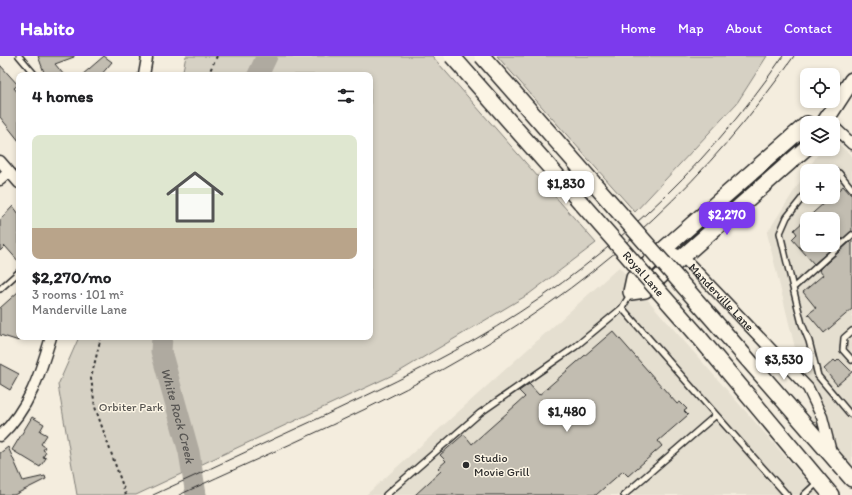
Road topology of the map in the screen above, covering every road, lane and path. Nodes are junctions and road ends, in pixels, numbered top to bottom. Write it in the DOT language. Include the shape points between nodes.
graph roads {
  1 [pos="19,56"];
  2 [pos="146,56"];
  3 [pos="217,56"];
  4 [pos="452,56"];
  5 [pos="482,56"];
  6 [pos="32,72"];
  7 [pos="145,72"];
  8 [pos="209,72"];
  9 [pos="852,80"];
  10 [pos="829,116"];
  11 [pos="800,130"];
  12 [pos="840,135"];
  13 [pos="852,144"];
  14 [pos="800,153"];
  15 [pos="0,161"];
  16 [pos="9,172"];
  17 [pos="840,174"];
  18 [pos="0,180"];
  19 [pos="16,180"];
  20 [pos="852,189"];
  21 [pos="800,201"];
  22 [pos="852,235"];
  23 [pos="664,250"];
  24 [pos="683,257"];
  25 [pos="16,275"];
  26 [pos="793,288"];
  27 [pos="0,289"];
  28 [pos="631,292"];
  29 [pos="622,308"];
  30 [pos="852,332"];
  31 [pos="50,340"];
  32 [pos="100,340"];
  33 [pos="852,360"];
  34 [pos="716,415"];
  35 [pos="851,415"];
  36 [pos="0,436"];
  37 [pos="832,456"];
  38 [pos="850,473"];
  39 [pos="819,482"];
  40 [pos="126,495"];
  41 [pos="386,495"];
  42 [pos="624,495"];
  43 [pos="787,495"];
  44 [pos="804,495"];
  45 [pos="831,495"];
  1 -- 6 [label="lane"];
  2 -- 7 [label="street"];
  3 -- 8 [label="path"];
  4 -- 39 [label="main road, Royal Lane, bridge" via="699,337"];
  5 -- 37 [label="main road, Royal Lane, bridge"];
  9 -- 10 [label="main road"];
  11 -- 23 [label="main road"];
  12 -- 13 [label="street"];
  14 -- 24 [label="main road, Manderville Lane"];
  15 -- 16 [label="street"];
  16 -- 18 [label="street"];
  16 -- 19 [label="street"];
  17 -- 20 [label="lane"];
  21 -- 26 [label="lane" via="787,217 780,232"];
  22 -- 26 [label="lane"];
  23 -- 24 [label="street, Manderville Lane"];
  23 -- 28 [label="main road" via="634,278"];
  24 -- 28 [label="main road, Manderville Lane" via="645,290"];
  24 -- 37 [label="street, Manderville Lane" via="808,388 822,417"];
  25 -- 27 [label="lane"];
  26 -- 35 [label="lane" via="818,376"];
  28 -- 29 [label="lane"];
  29 -- 34 [label="lane"];
  29 -- 41 [label="lane" via="575,346 480,413"];
  30 -- 33 [label="lane" via="844,338 843,350"];
  31 -- 36 [label="street" via="31,396 12,425"];
  32 -- 40 [label="path" via="91,378 95,407"];
  34 -- 42 [label="lane"];
  34 -- 43 [label="lane"];
  37 -- 38 [label="main road, Royal Lane"];
  39 -- 44 [label="lane"];
  39 -- 45 [label="main road, Royal Lane"];
}
